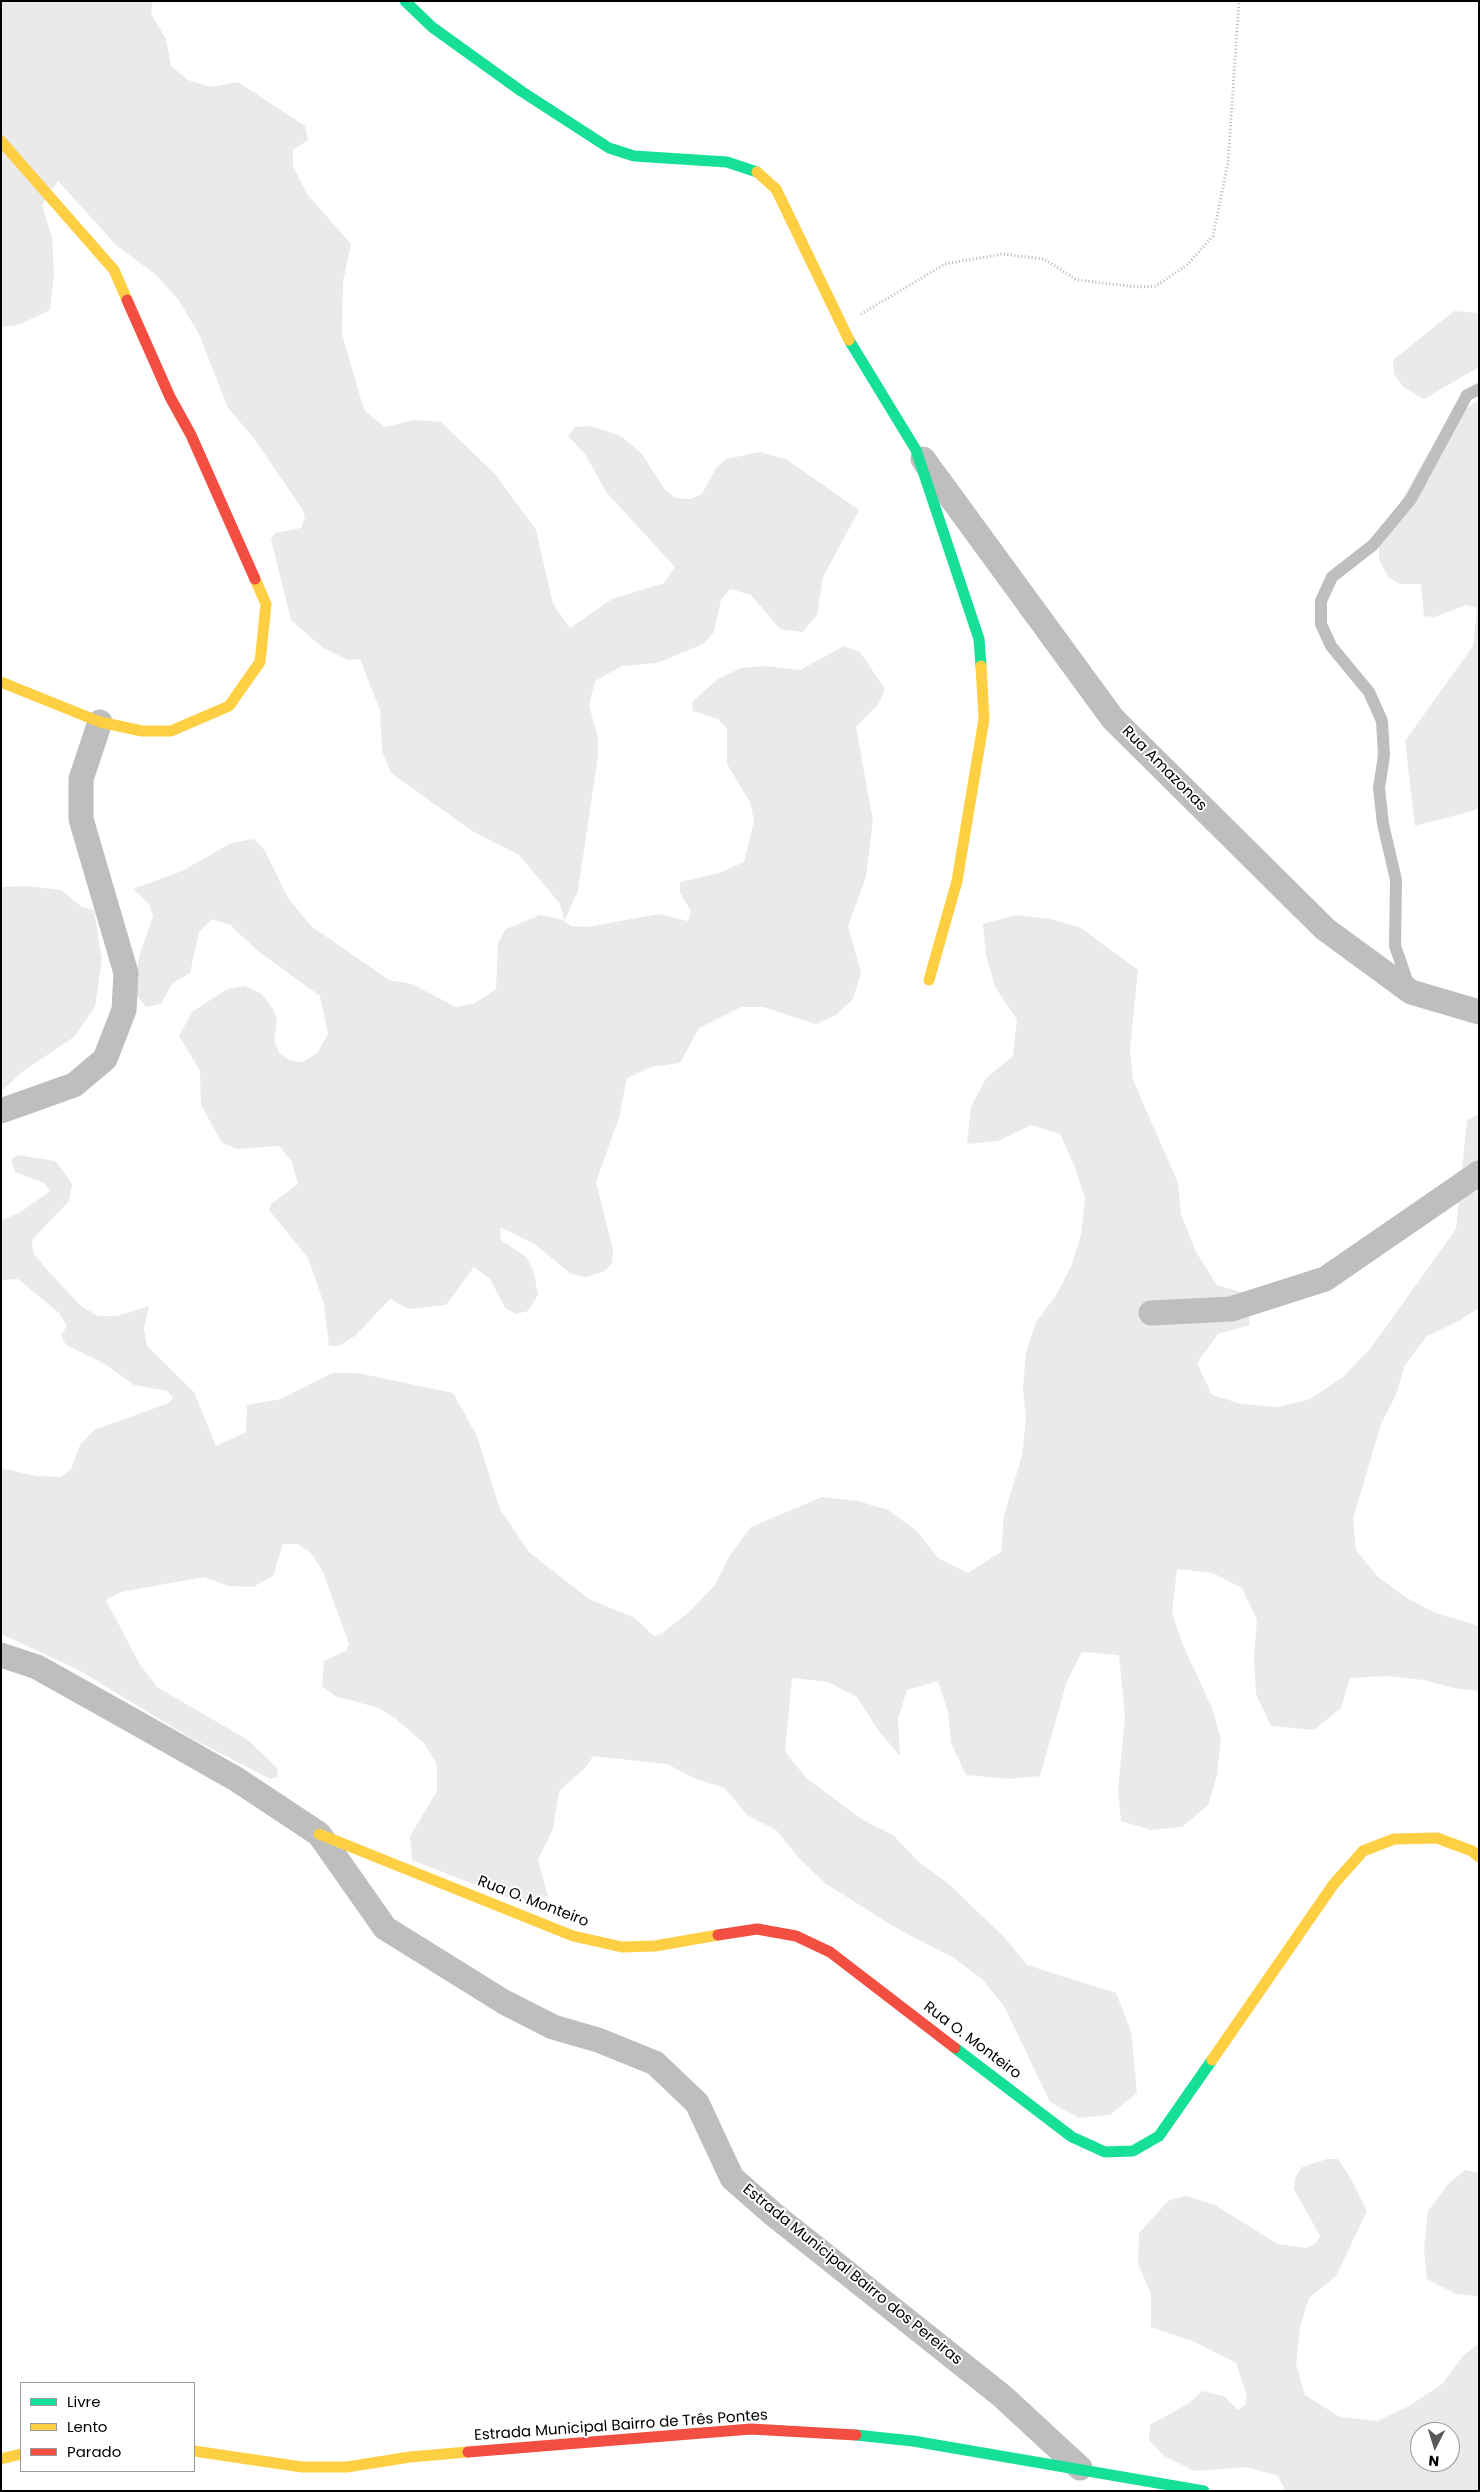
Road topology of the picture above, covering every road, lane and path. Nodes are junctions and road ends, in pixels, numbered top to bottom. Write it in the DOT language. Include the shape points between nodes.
graph roads {
  1 [pos="405,1"];
  2 [pos="1239,1"];
  3 [pos="1,141"];
  4 [pos="841,326"];
  5 [pos="1479,389"];
  6 [pos="916,450"];
  7 [pos="1,682"];
  8 [pos="100,722"];
  9 [pos="929,980"];
  10 [pos="1412,992"];
  11 [pos="1479,1012"];
  12 [pos="1,1111"];
  13 [pos="1479,1173"];
  14 [pos="1151,1313"];
  15 [pos="1,1655"];
  16 [pos="318,1834"];
  17 [pos="1479,1857"];
  18 [pos="195,2451"];
  19 [pos="20,2454"];
  20 [pos="1,2459"];
  21 [pos="1080,2468"];
  22 [pos="1204,2491"];
  1 -- 4 [label="street" via="432,27 520,91 609,148 634,156 727,162 756,171 776,189"];
  2 -- 4 [label="path" via="1228,163 1213,236 1187,265 1156,286 1138,287 1077,280 1044,259 993,255 945,264"];
  3 -- 8 [label="street" via="114,270 266,604 260,662 229,706 171,731 142,731"];
  4 -- 6 [label="street"];
  5 -- 10 [label="lane" via="1466,395 1411,499 1373,545 1332,577 1321,602 1321,624 1331,646 1368,692 1382,721 1384,755 1380,788 1383,824 1396,880 1395,946"];
  6 -- 9 [label="street" via="979,639 984,719 957,881"];
  6 -- 10 [label="street, Rua Amazonas" via="1113,719 1325,929"];
  7 -- 8 [label="street"];
  8 -- 12 [label="street" via="81,779 81,819 126,973 124,1010 105,1059 74,1085"];
  10 -- 11 [label="street, Rua Amazonas"];
  13 -- 14 [label="street" via="1325,1279 1231,1309"];
  15 -- 16 [label="street, Estrada Municipal Bairro dos Pereiras" via="37,1667 153,1732 236,1779"];
  16 -- 17 [label="street, Rua O. Monteiro" via="574,1936 612,1945 656,1946 757,1929 796,1936 830,1952 1072,2137 1105,2152 1133,2151 1159,2136 1333,1885 1363,1851 1394,1839 1437,1838 1472,1851"];
  16 -- 21 [label="street, Estrada Municipal Bairro dos Pereiras" via="385,1928 504,2002 545,2023 655,2063 696,2103 732,2178 1002,2396"];
  18 -- 21 [label="street, Estrada Municipal Bairro de Três Pontes" via="302,2467 347,2467 410,2457 750,2429 832,2432 913,2441"];
  19 -- 20 [label="street"];
  21 -- 22 [label="street, Estrada Municipal Bairro de Três Pontes"];
}
